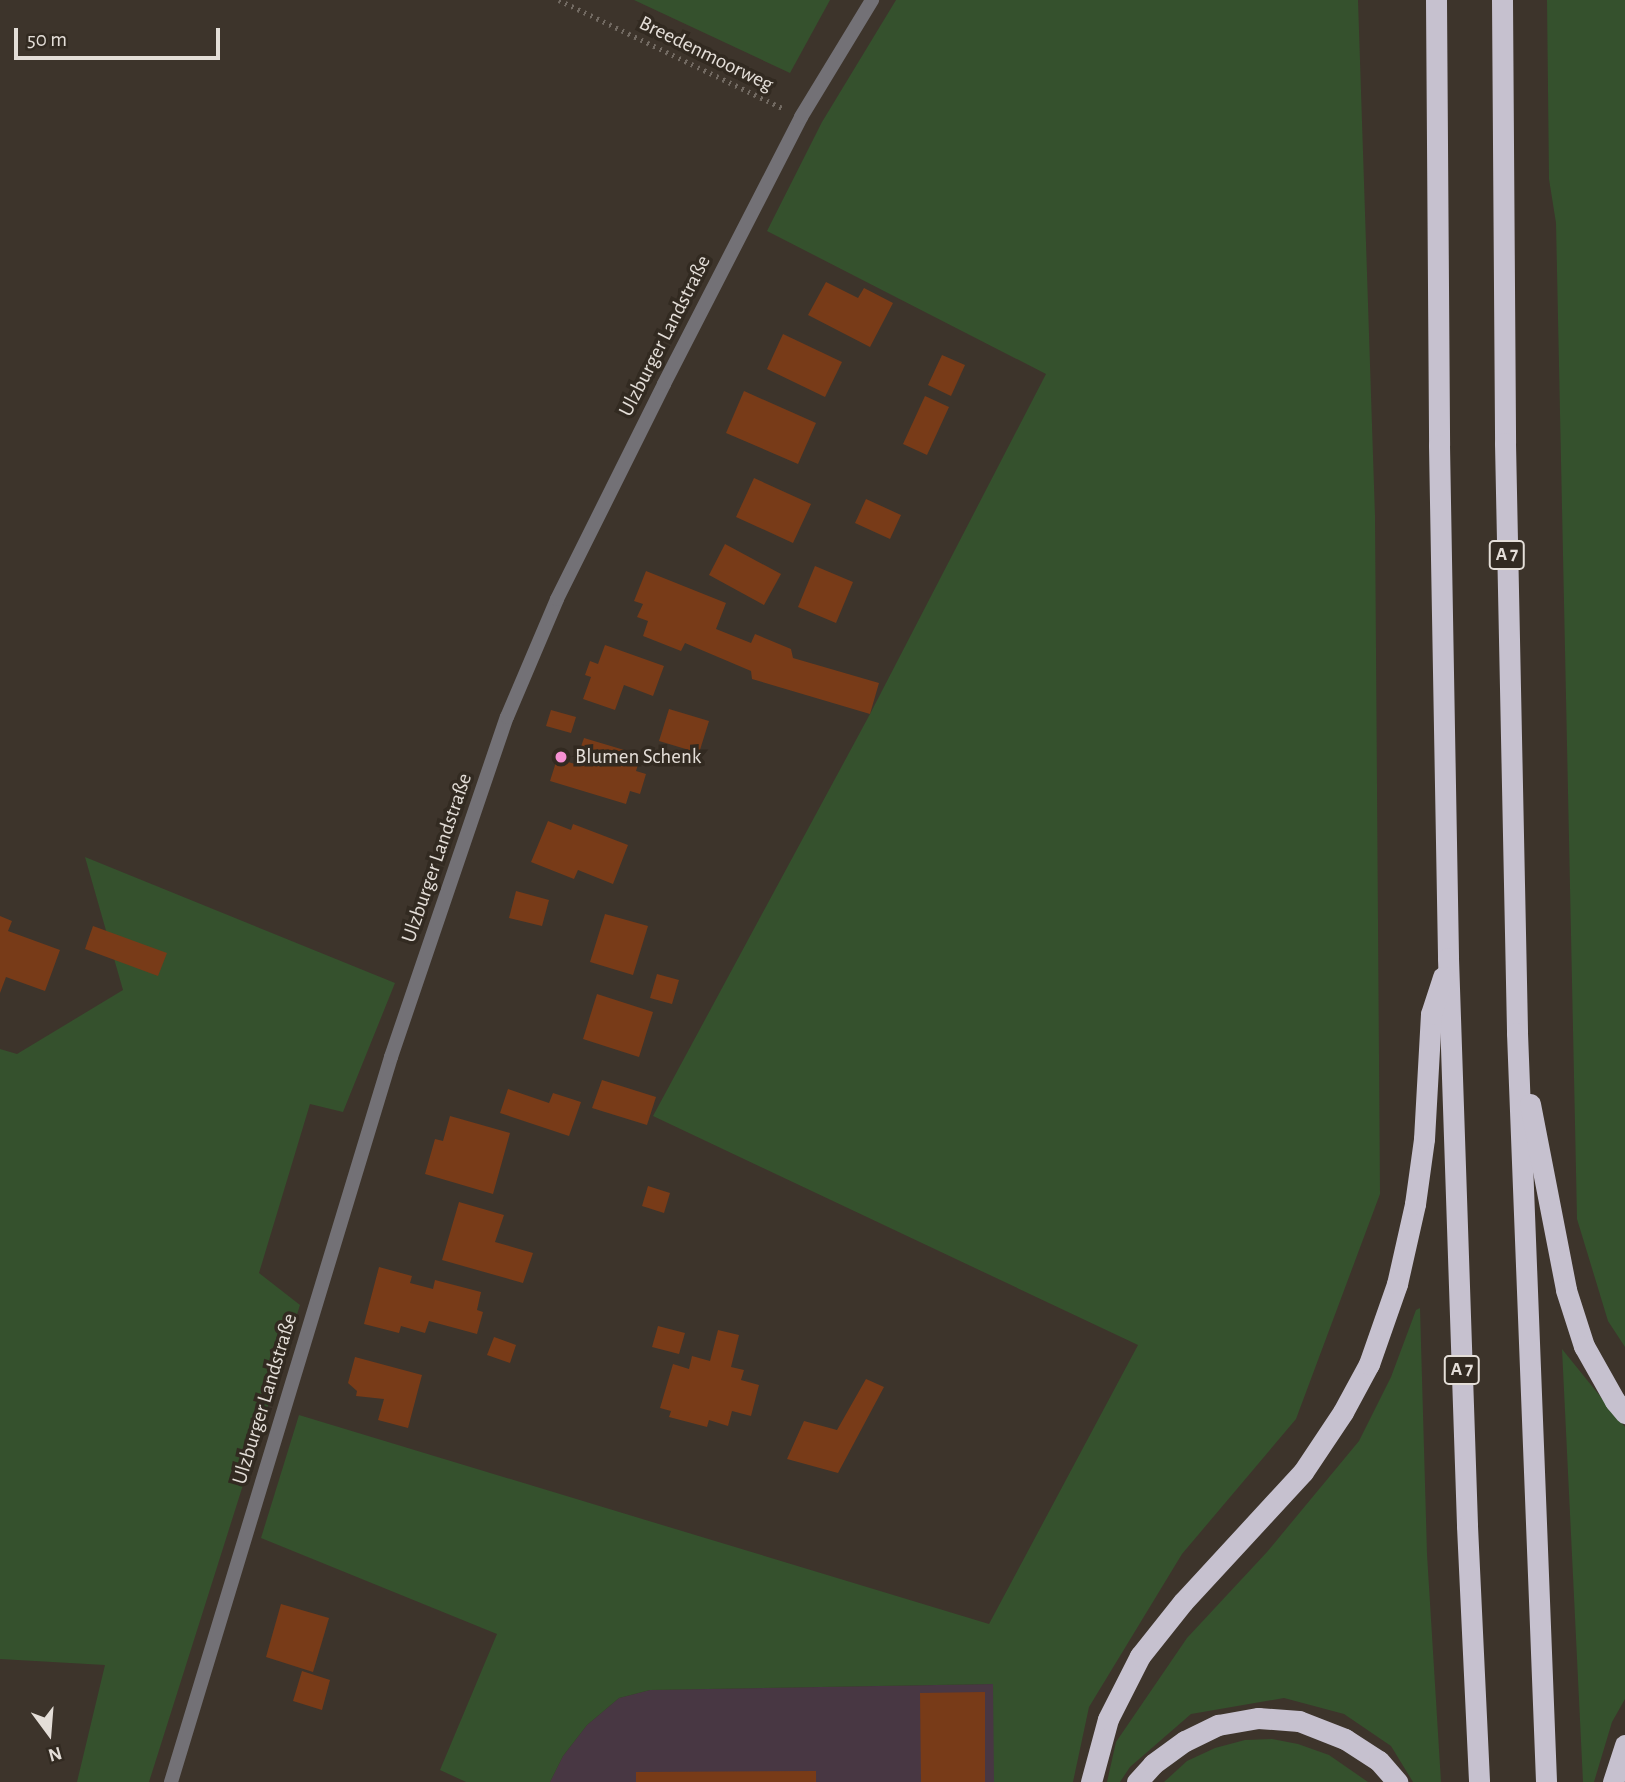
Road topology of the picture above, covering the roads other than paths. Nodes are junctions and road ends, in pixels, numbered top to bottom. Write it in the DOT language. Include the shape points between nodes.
graph roads {
  1 [pos="872,0"];
  2 [pos="1436,0"];
  3 [pos="1502,0"];
  4 [pos="1448,958"];
  5 [pos="1517,1033"];
  6 [pos="1625,1413"];
  7 [pos="1625,1745"];
  8 [pos="170,1782"];
  9 [pos="1091,1782"];
  10 [pos="1137,1782"];
  11 [pos="1397,1782"];
  12 [pos="1479,1782"];
  13 [pos="1546,1782"];
  14 [pos="1613,1782"];
  1 -- 8 [label="street, Ulzburger Landstraße" via="801,117 610,491 507,717 387,1069"];
  2 -- 4 [label="highway, A 7"];
  3 -- 5 [label="highway, A 7" via="1505,457"];
  4 -- 9 [label="highway" via="1431,1014 1424,1139 1415,1204 1397,1284 1370,1364 1303,1472 1183,1602 1140,1656 1108,1719"];
  4 -- 12 [label="highway, A 7"];
  5 -- 6 [label="highway" via="1566,1290 1584,1346"];
  5 -- 13 [label="highway, A 7"];
  7 -- 14 [label="highway"];
  10 -- 11 [label="highway" via="1185,1741 1218,1725 1258,1718 1299,1721 1345,1739 1379,1761"];
}
